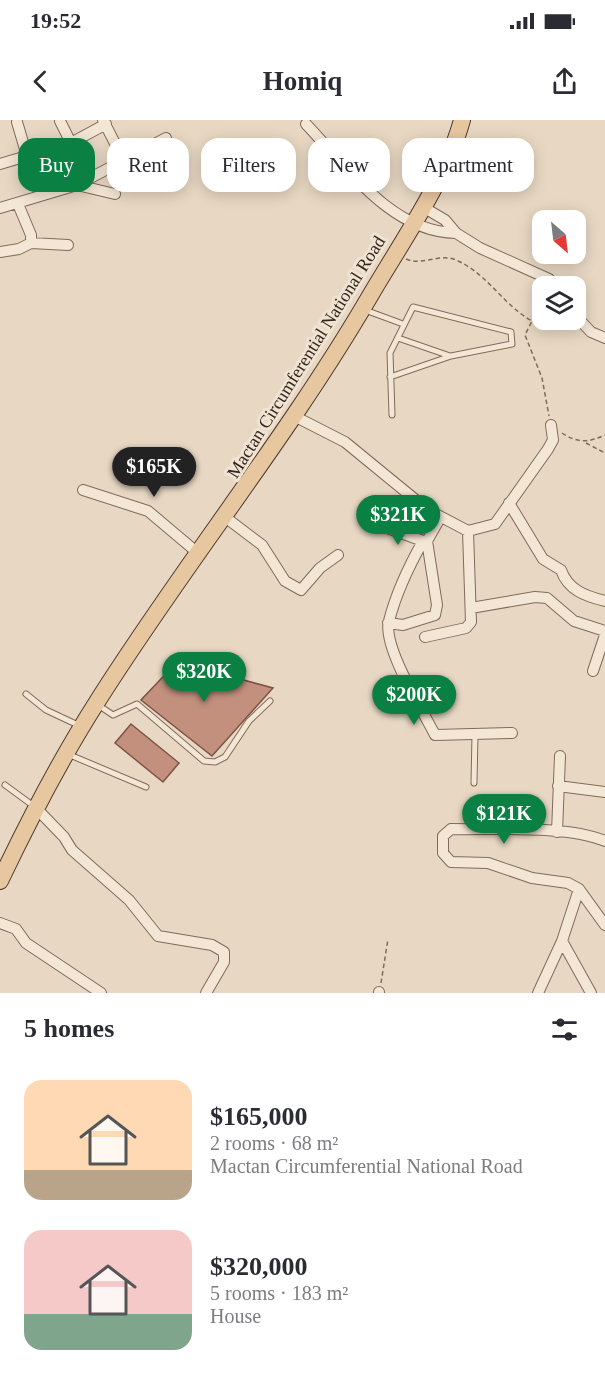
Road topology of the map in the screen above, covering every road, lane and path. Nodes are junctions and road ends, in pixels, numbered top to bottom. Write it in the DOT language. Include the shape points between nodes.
graph roads {
  1 [pos="462,120"];
  2 [pos="60,121"];
  3 [pos="17,122"];
  4 [pos="104,122"];
  5 [pos="306,124"];
  6 [pos="22,138"];
  7 [pos="68,138"];
  8 [pos="79,138"];
  9 [pos="112,138"];
  10 [pos="18,159"];
  11 [pos="0,164"];
  12 [pos="95,189"];
  13 [pos="55,192"];
  14 [pos="115,194"];
  15 [pos="18,204"];
  16 [pos="423,207"];
  17 [pos="0,208"];
  18 [pos="414,223"];
  19 [pos="456,233"];
  20 [pos="31,243"];
  21 [pos="68,245"];
  22 [pos="0,252"];
  23 [pos="542,276"];
  24 [pos="363,309"];
  25 [pos="403,324"];
  26 [pos="586,327"];
  27 [pos="398,338"];
  28 [pos="605,338"];
  29 [pos="451,356"];
  30 [pos="390,377"];
  31 [pos="392,415"];
  32 [pos="296,417"];
  33 [pos="551,425"];
  34 [pos="585,442"];
  35 [pos="605,453"];
  36 [pos="83,490"];
  37 [pos="509,503"];
  38 [pos="225,517"];
  39 [pos="440,518"];
  40 [pos="379,525"];
  41 [pos="468,531"];
  42 [pos="425,541"];
  43 [pos="199,554"];
  44 [pos="338,555"];
  45 [pos="605,601"];
  46 [pos="471,608"];
  47 [pos="388,623"];
  48 [pos="605,633"];
  49 [pos="425,637"];
  50 [pos="593,671"];
  51 [pos="26,694"];
  52 [pos="270,701"];
  53 [pos="96,704"];
  54 [pos="83,727"];
  55 [pos="512,733"];
  56 [pos="475,735"];
  57 [pos="66,753"];
  58 [pos="560,756"];
  59 [pos="474,783"];
  60 [pos="5,785"];
  61 [pos="558,786"];
  62 [pos="146,787"];
  63 [pos="605,792"];
  64 [pos="35,807"];
  65 [pos="557,832"];
  66 [pos="605,841"];
  67 [pos="0,882"];
  68 [pos="579,889"];
  69 [pos="0,923"];
  70 [pos="605,925"];
  71 [pos="388,939"];
  72 [pos="562,941"];
  73 [pos="101,993"];
  74 [pos="206,993"];
  75 [pos="379,993"];
  76 [pos="537,993"];
  77 [pos="591,993"];
  1 -- 16 [label="main road, Mactan Circumferential National Road"];
  2 -- 7 [label="street"];
  3 -- 6 [label="street"];
  4 -- 8 [label="street"];
  4 -- 9 [label="street"];
  5 -- 18 [label="street" via="379,202"];
  10 -- 11 [label="street"];
  12 -- 14 [label="street"];
  13 -- 15 [label="street"];
  15 -- 17 [label="street"];
  15 -- 20 [label="street"];
  16 -- 18 [label="main road, Mactan Circumferential National Road"];
  16 -- 19 [label="street" via="445,220"];
  18 -- 19 [label="street" via="437,233"];
  18 -- 24 [label="main road, Mactan Circumferential National Road"];
  19 -- 23 [label="street"];
  20 -- 21 [label="street"];
  20 -- 22 [label="street"];
  24 -- 25 [label="lane"];
  24 -- 32 [label="main road, Mactan Circumferential National Road"];
  25 -- 27 [label="lane"];
  25 -- 29 [label="lane" via="417,306 512,332 512,344"];
  26 -- 28 [label="street"];
  27 -- 29 [label="lane"];
  27 -- 30 [label="lane" via="390,353"];
  29 -- 30 [label="lane"];
  30 -- 31 [label="lane"];
  32 -- 38 [label="main road, Mactan Circumferential National Road"];
  32 -- 39 [label="street" via="345,442"];
  33 -- 37 [label="street" via="553,440 549,449"];
  34 -- 35 [label="path"];
  36 -- 43 [label="street" via="148,511"];
  37 -- 41 [label="street" via="495,524"];
  37 -- 45 [label="street" via="547,564 561,570 565,580 578,591"];
  38 -- 43 [label="main road, Mactan Circumferential National Road"];
  38 -- 44 [label="street" via="262,545 285,581 301,590"];
  39 -- 41 [label="street"];
  39 -- 42 [label="street"];
  40 -- 42 [label="street"];
  41 -- 46 [label="street"];
  42 -- 47 [label="street" via="405,573"];
  42 -- 47 [label="street" via="437,604 435,615 403,625"];
  43 -- 53 [label="main road, Mactan Circumferential National Road"];
  46 -- 48 [label="street" via="547,598 574,621"];
  46 -- 49 [label="street" via="471,622 466,628"];
  47 -- 56 [label="street" via="396,660 435,735"];
  48 -- 50 [label="street"];
  51 -- 54 [label="lane" via="46,710"];
  52 -- 53 [label="lane" via="249,721 225,757 210,763 138,704 113,715"];
  53 -- 54 [label="main road, Mactan Circumferential National Road"];
  54 -- 57 [label="main road, Mactan Circumferential National Road"];
  55 -- 56 [label="street"];
  56 -- 59 [label="lane"];
  57 -- 62 [label="lane"];
  57 -- 64 [label="main road, Mactan Circumferential National Road"];
  58 -- 61 [label="street"];
  60 -- 64 [label="lane"];
  61 -- 63 [label="street"];
  61 -- 65 [label="street"];
  64 -- 67 [label="main road, Mactan Circumferential National Road"];
  64 -- 74 [label="street" via="72,850 129,900 158,936 212,945 224,951 224,962"];
  65 -- 66 [label="street"];
  65 -- 68 [label="street" via="448,830 443,836 443,853 451,862 488,863"];
  68 -- 70 [label="street"];
  68 -- 72 [label="street"];
  69 -- 73 [label="street" via="16,928 26,943"];
  71 -- 75 [label="path"];
  72 -- 76 [label="street"];
  72 -- 77 [label="street"];
}
